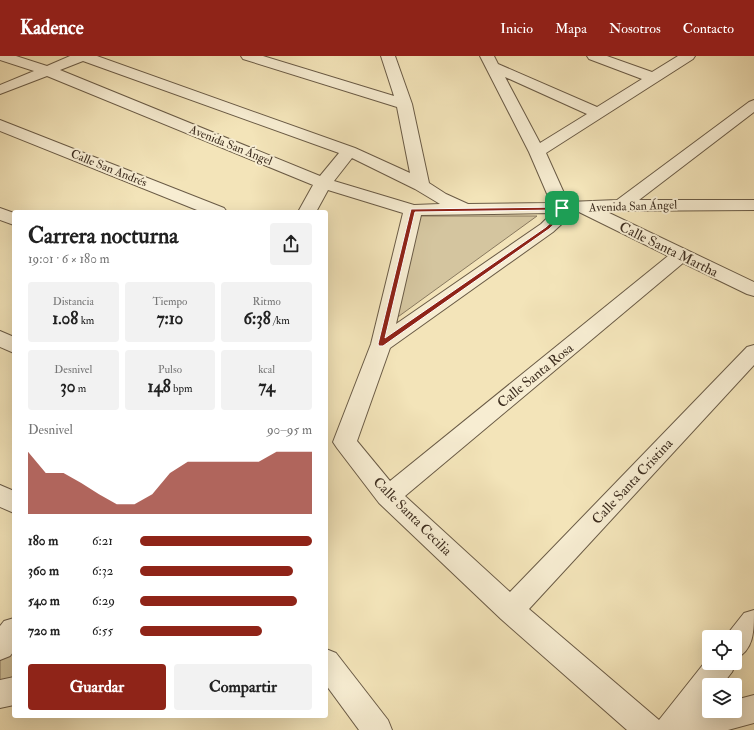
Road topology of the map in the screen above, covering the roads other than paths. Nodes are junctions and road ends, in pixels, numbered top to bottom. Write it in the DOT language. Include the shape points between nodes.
graph roads {
  1 [pos="2,56"];
  2 [pos="83,56"];
  3 [pos="248,56"];
  4 [pos="388,56"];
  5 [pos="594,56"];
  6 [pos="688,56"];
  7 [pos="490,62"];
  8 [pos="46,70"];
  9 [pos="654,78"];
  10 [pos="0,90"];
  11 [pos="404,104"];
  12 [pos="754,105"];
  13 [pos="598,113"];
  14 [pos="0,125"];
  15 [pos="349,151"];
  16 [pos="537,152"];
  17 [pos="323,183"];
  18 [pos="421,185"];
  19 [pos="621,205"];
  20 [pos="750,207"];
  21 [pos="562,208"];
  22 [pos="583,208"];
  23 [pos="465,209"];
  24 [pos="213,210"];
  25 [pos="308,210"];
  26 [pos="413,210"];
  27 [pos="0,213"];
  28 [pos="12,219"];
  29 [pos="681,255"];
  30 [pos="754,290"];
  31 [pos="0,338"];
  32 [pos="381,344"];
  33 [pos="12,345"];
  34 [pos="754,352"];
  35 [pos="0,495"];
  36 [pos="388,496"];
  37 [pos="12,502"];
  38 [pos="510,610"];
  39 [pos="754,622"];
  40 [pos="12,632"];
  41 [pos="742,637"];
  42 [pos="0,647"];
  43 [pos="328,665"];
  44 [pos="717,670"];
  45 [pos="12,691"];
  46 [pos="0,694"];
  47 [pos="754,709"];
  48 [pos="377,730"];
  49 [pos="648,730"];
  50 [pos="670,730"];
  51 [pos="673,730"];
  1 -- 8 [label="street, Avenida San Ángel"];
  2 -- 8 [label="street"];
  2 -- 15 [label="street, Avenida San Ángel"];
  3 -- 11 [label="street"];
  4 -- 11 [label="street"];
  5 -- 9 [label="street"];
  6 -- 9 [label="street"];
  7 -- 13 [label="street"];
  7 -- 16 [label="street"];
  8 -- 10 [label="street"];
  8 -- 17 [label="street, Avenida San Ángel"];
  9 -- 13 [label="street"];
  11 -- 18 [label="street"];
  12 -- 19 [label="street"];
  13 -- 16 [label="street"];
  14 -- 24 [label="street, Calle San Andrés"];
  15 -- 17 [label="street"];
  15 -- 18 [label="street, Avenida San Ángel"];
  16 -- 21 [label="street"];
  17 -- 25 [label="street"];
  17 -- 26 [label="street, Avenida San Ángel"];
  18 -- 23 [label="street, Avenida San Ángel" via="440,198"];
  19 -- 20 [label="street, Avenida San Ángel"];
  19 -- 22 [label="street, Avenida San Ángel"];
  21 -- 22 [label="street, Avenida San Ángel"];
  21 -- 23 [label="street, Avenida San Ángel"];
  21 -- 32 [label="street" via="560,216 548,228"];
  22 -- 29 [label="street, Calle Santa Martha"];
  23 -- 26 [label="street, Avenida San Ángel"];
  26 -- 32 [label="street, Calle Santa Cecilia"];
  27 -- 28 [label="street"];
  29 -- 30 [label="street, Calle Santa Martha"];
  29 -- 36 [label="street, Calle Santa Rosa"];
  31 -- 33 [label="street"];
  32 -- 36 [label="street, Calle Santa Cecilia" via="345,442"];
  34 -- 38 [label="street, Calle Santa Cristina"];
  35 -- 37 [label="street"];
  36 -- 38 [label="street, Calle Santa Cecilia"];
  38 -- 49 [label="street, Calle Santa Cecilia"];
  39 -- 41 [label="street"];
  40 -- 42 [label="street"];
  43 -- 48 [label="street"];
  44 -- 50 [label="street"];
  45 -- 46 [label="street"];
  47 -- 51 [label="street"];
}
